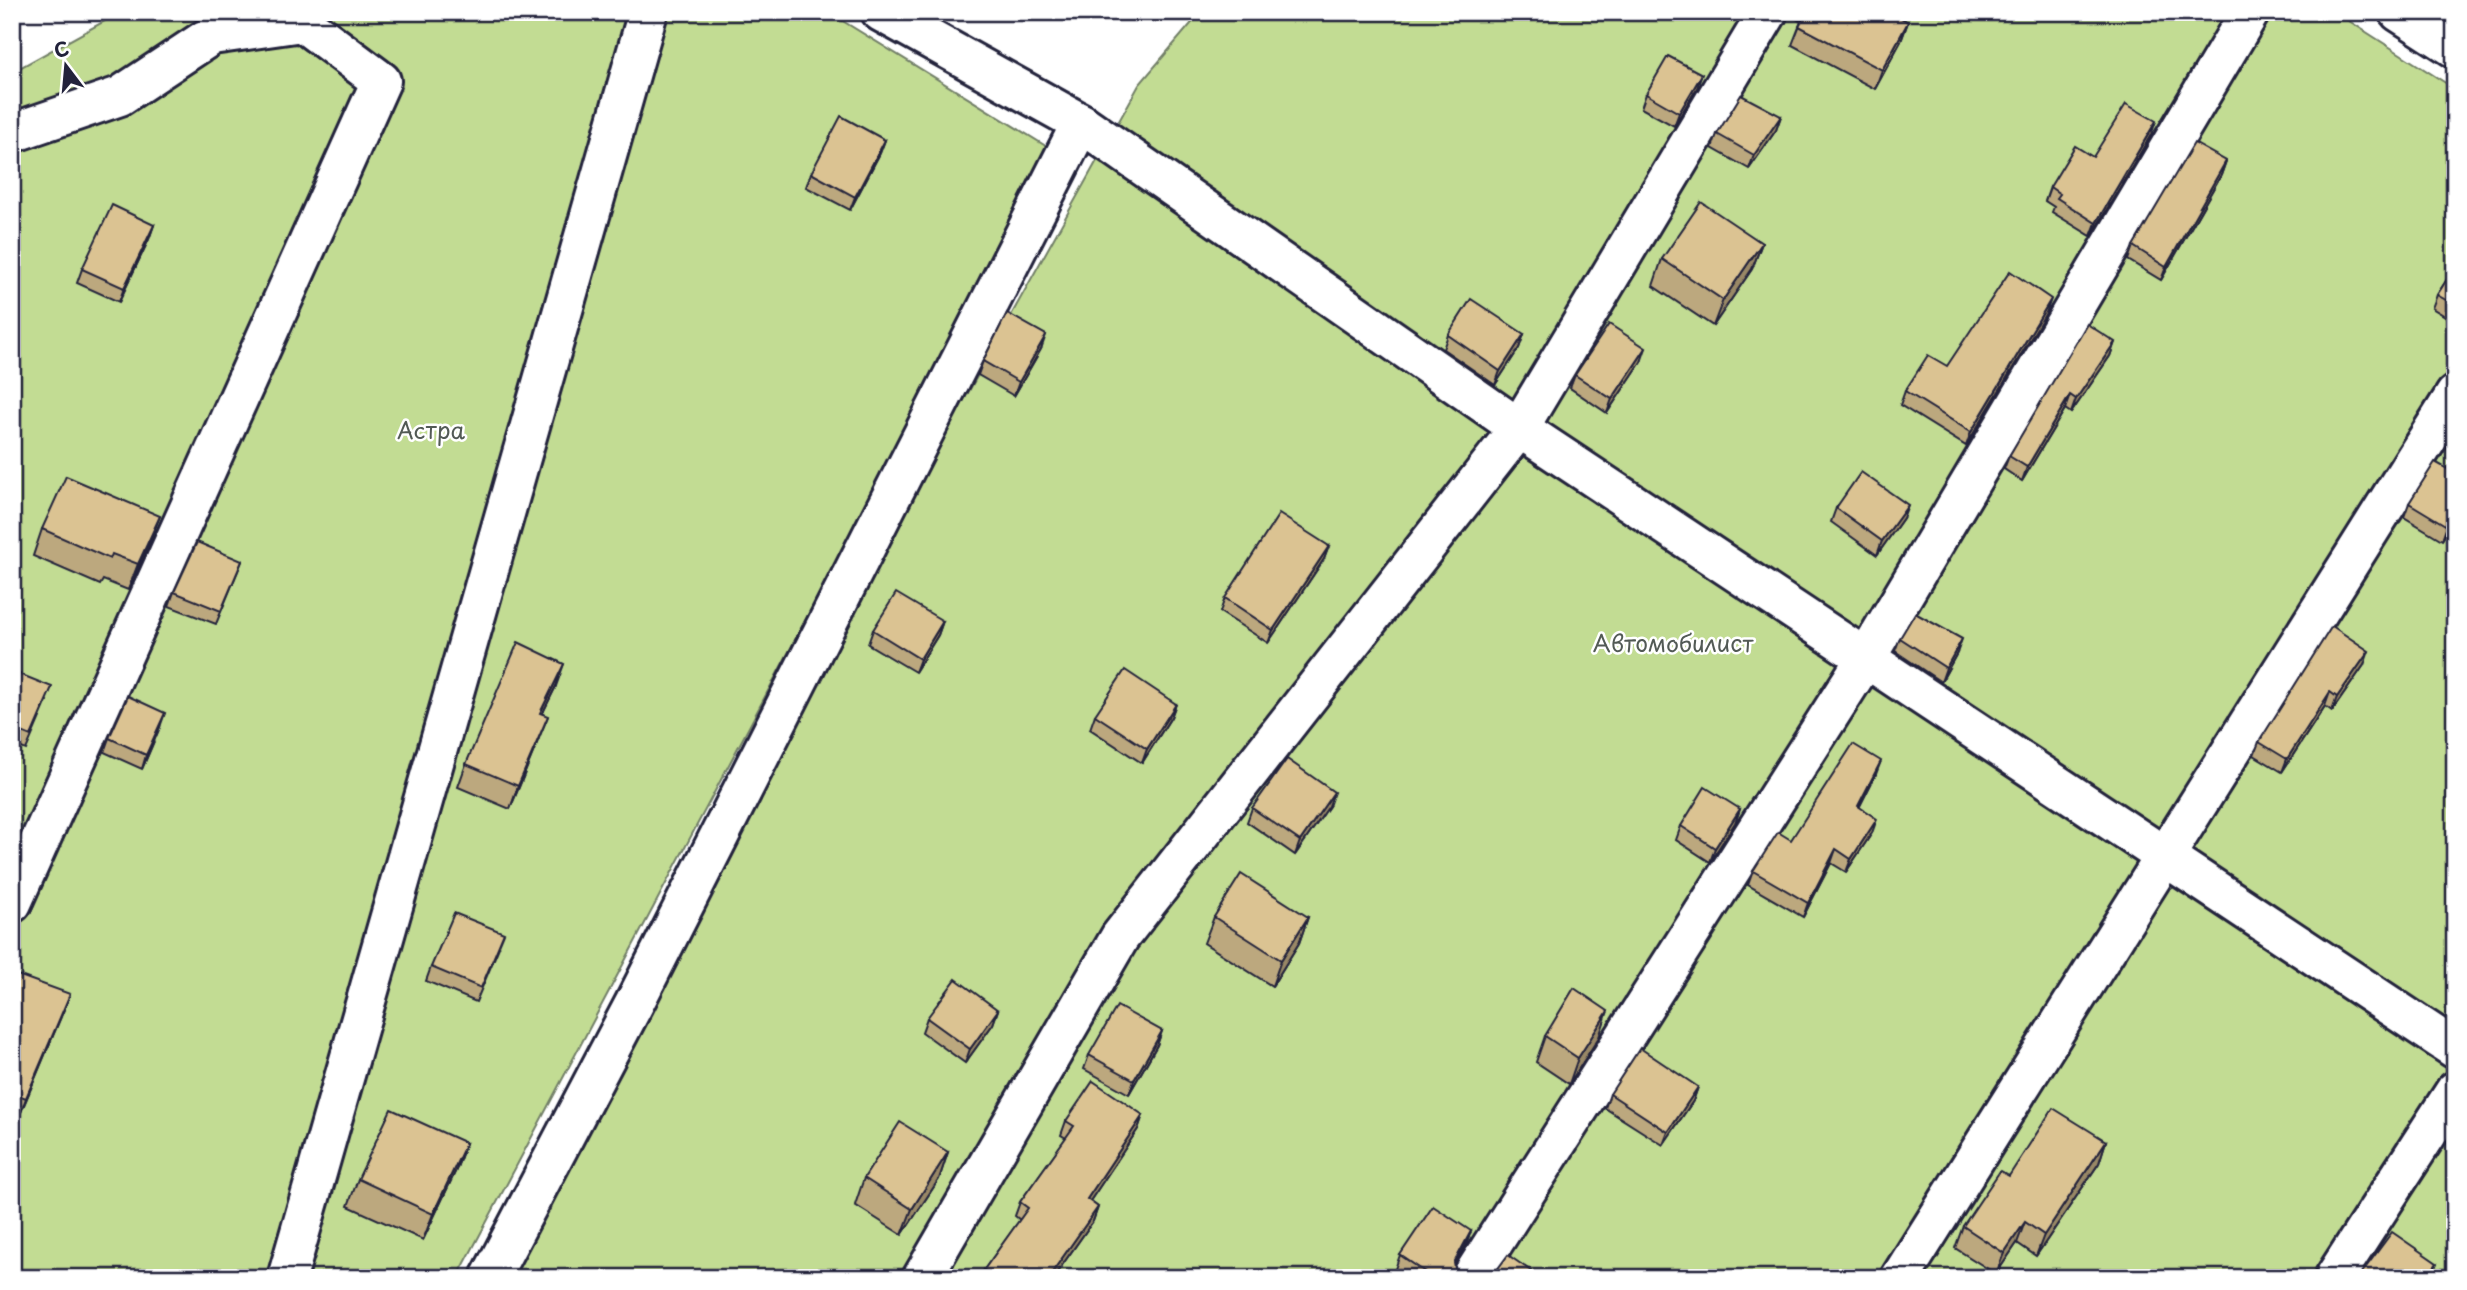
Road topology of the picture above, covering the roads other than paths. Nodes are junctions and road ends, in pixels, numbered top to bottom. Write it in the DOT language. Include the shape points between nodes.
graph roads {
  1 [pos="648,12"];
  2 [pos="881,12"];
  3 [pos="1768,12"];
  4 [pos="2250,12"];
  5 [pos="2399,12"];
  6 [pos="2455,48"];
  7 [pos="1080,123"];
  8 [pos="12,133"];
  9 [pos="2455,395"];
  10 [pos="1519,428"];
  11 [pos="1866,658"];
  12 [pos="2165,857"];
  13 [pos="12,903"];
  14 [pos="2455,1048"];
  15 [pos="2455,1091"];
  16 [pos="287,1278"];
  17 [pos="490,1278"];
  18 [pos="922,1278"];
  19 [pos="1471,1278"];
  20 [pos="1900,1278"];
  21 [pos="2334,1278"];
  1 -- 16 [label="lane"];
  2 -- 7 [label="lane"];
  3 -- 10 [label="lane"];
  4 -- 11 [label="lane"];
  5 -- 6 [label="lane"];
  7 -- 10 [label="lane"];
  7 -- 17 [label="lane" via="634,1004"];
  8 -- 13 [label="lane" via="120,96 212,35 302,22 381,81"];
  9 -- 12 [label="lane"];
  10 -- 11 [label="lane"];
  10 -- 18 [label="lane" via="1120,937"];
  11 -- 12 [label="lane"];
  11 -- 19 [label="lane"];
  12 -- 14 [label="lane"];
  12 -- 20 [label="lane"];
  15 -- 21 [label="lane"];
}
